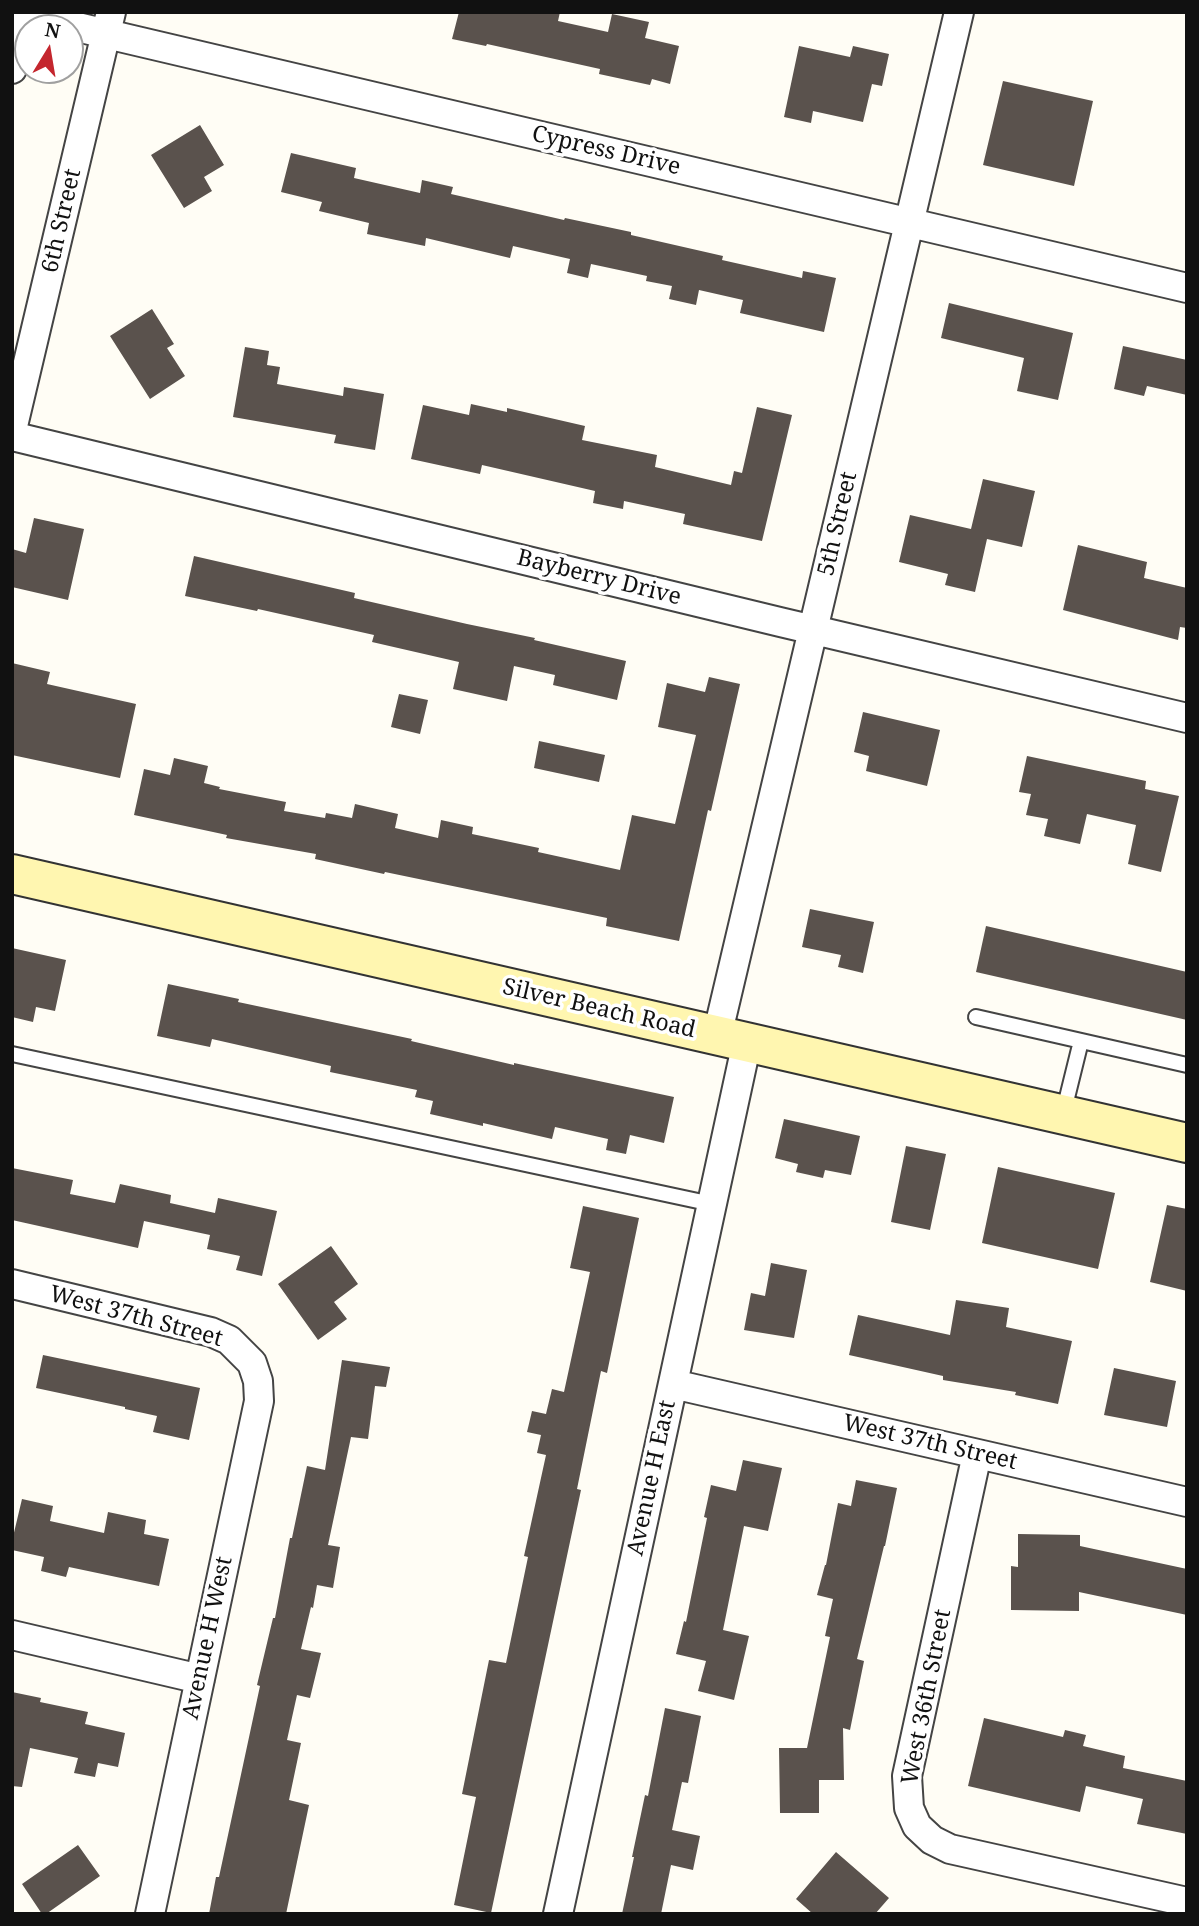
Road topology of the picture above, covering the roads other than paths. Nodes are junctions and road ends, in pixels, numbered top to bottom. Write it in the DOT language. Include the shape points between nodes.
graph roads {
  1 [pos="959,12"];
  2 [pos="84,20"];
  3 [pos="109,23"];
  4 [pos="909,222"];
  5 [pos="1187,288"];
  6 [pos="12,430"];
  7 [pos="12,436"];
  8 [pos="813,630"];
  9 [pos="1187,718"];
  10 [pos="12,874"];
  11 [pos="976,1017"];
  12 [pos="732,1039"];
  13 [pos="1081,1041"];
  14 [pos="12,1054"];
  15 [pos="1187,1065"];
  16 [pos="1063,1115"];
  17 [pos="1187,1143"];
  18 [pos="712,1204"];
  19 [pos="12,1284"];
  20 [pos="252,1363"];
  21 [pos="673,1384"];
  22 [pos="977,1454"];
  23 [pos="1187,1502"];
  24 [pos="12,1635"];
  25 [pos="200,1679"];
  26 [pos="1187,1902"];
  27 [pos="150,1914"];
  28 [pos="558,1914"];
  1 -- 4 [label="street, 5th Street"];
  2 -- 3 [label="street, Cypress Drive"];
  3 -- 4 [label="street, Cypress Drive"];
  3 -- 6 [label="street, 6th Street"];
  4 -- 5 [label="street, Cypress Drive"];
  4 -- 8 [label="street, 5th Street"];
  7 -- 8 [label="street, Bayberry Drive"];
  8 -- 9 [label="street, Bayberry Drive"];
  8 -- 12 [label="street, 5th Street"];
  10 -- 12 [label="street, Silver Beach Road"];
  11 -- 13 [label="lane"];
  12 -- 16 [label="street, Silver Beach Road"];
  12 -- 18 [label="street, Avenue H East"];
  13 -- 15 [label="lane"];
  13 -- 16 [label="lane"];
  14 -- 18 [label="lane"];
  16 -- 17 [label="street, Silver Beach Road"];
  18 -- 21 [label="street, Avenue H East"];
  19 -- 20 [label="street, West 37th Street" via="211,1332 229,1339"];
  20 -- 25 [label="street, Avenue H West" via="259,1401"];
  21 -- 22 [label="street, West 37th Street"];
  21 -- 28 [label="street, Avenue H East"];
  22 -- 23 [label="street, West 37th Street"];
  22 -- 26 [label="street, West 36th Street" via="907,1776 909,1808 932,1840 950,1849"];
  24 -- 25 [label="street"];
  25 -- 27 [label="street, Avenue H West"];
}
